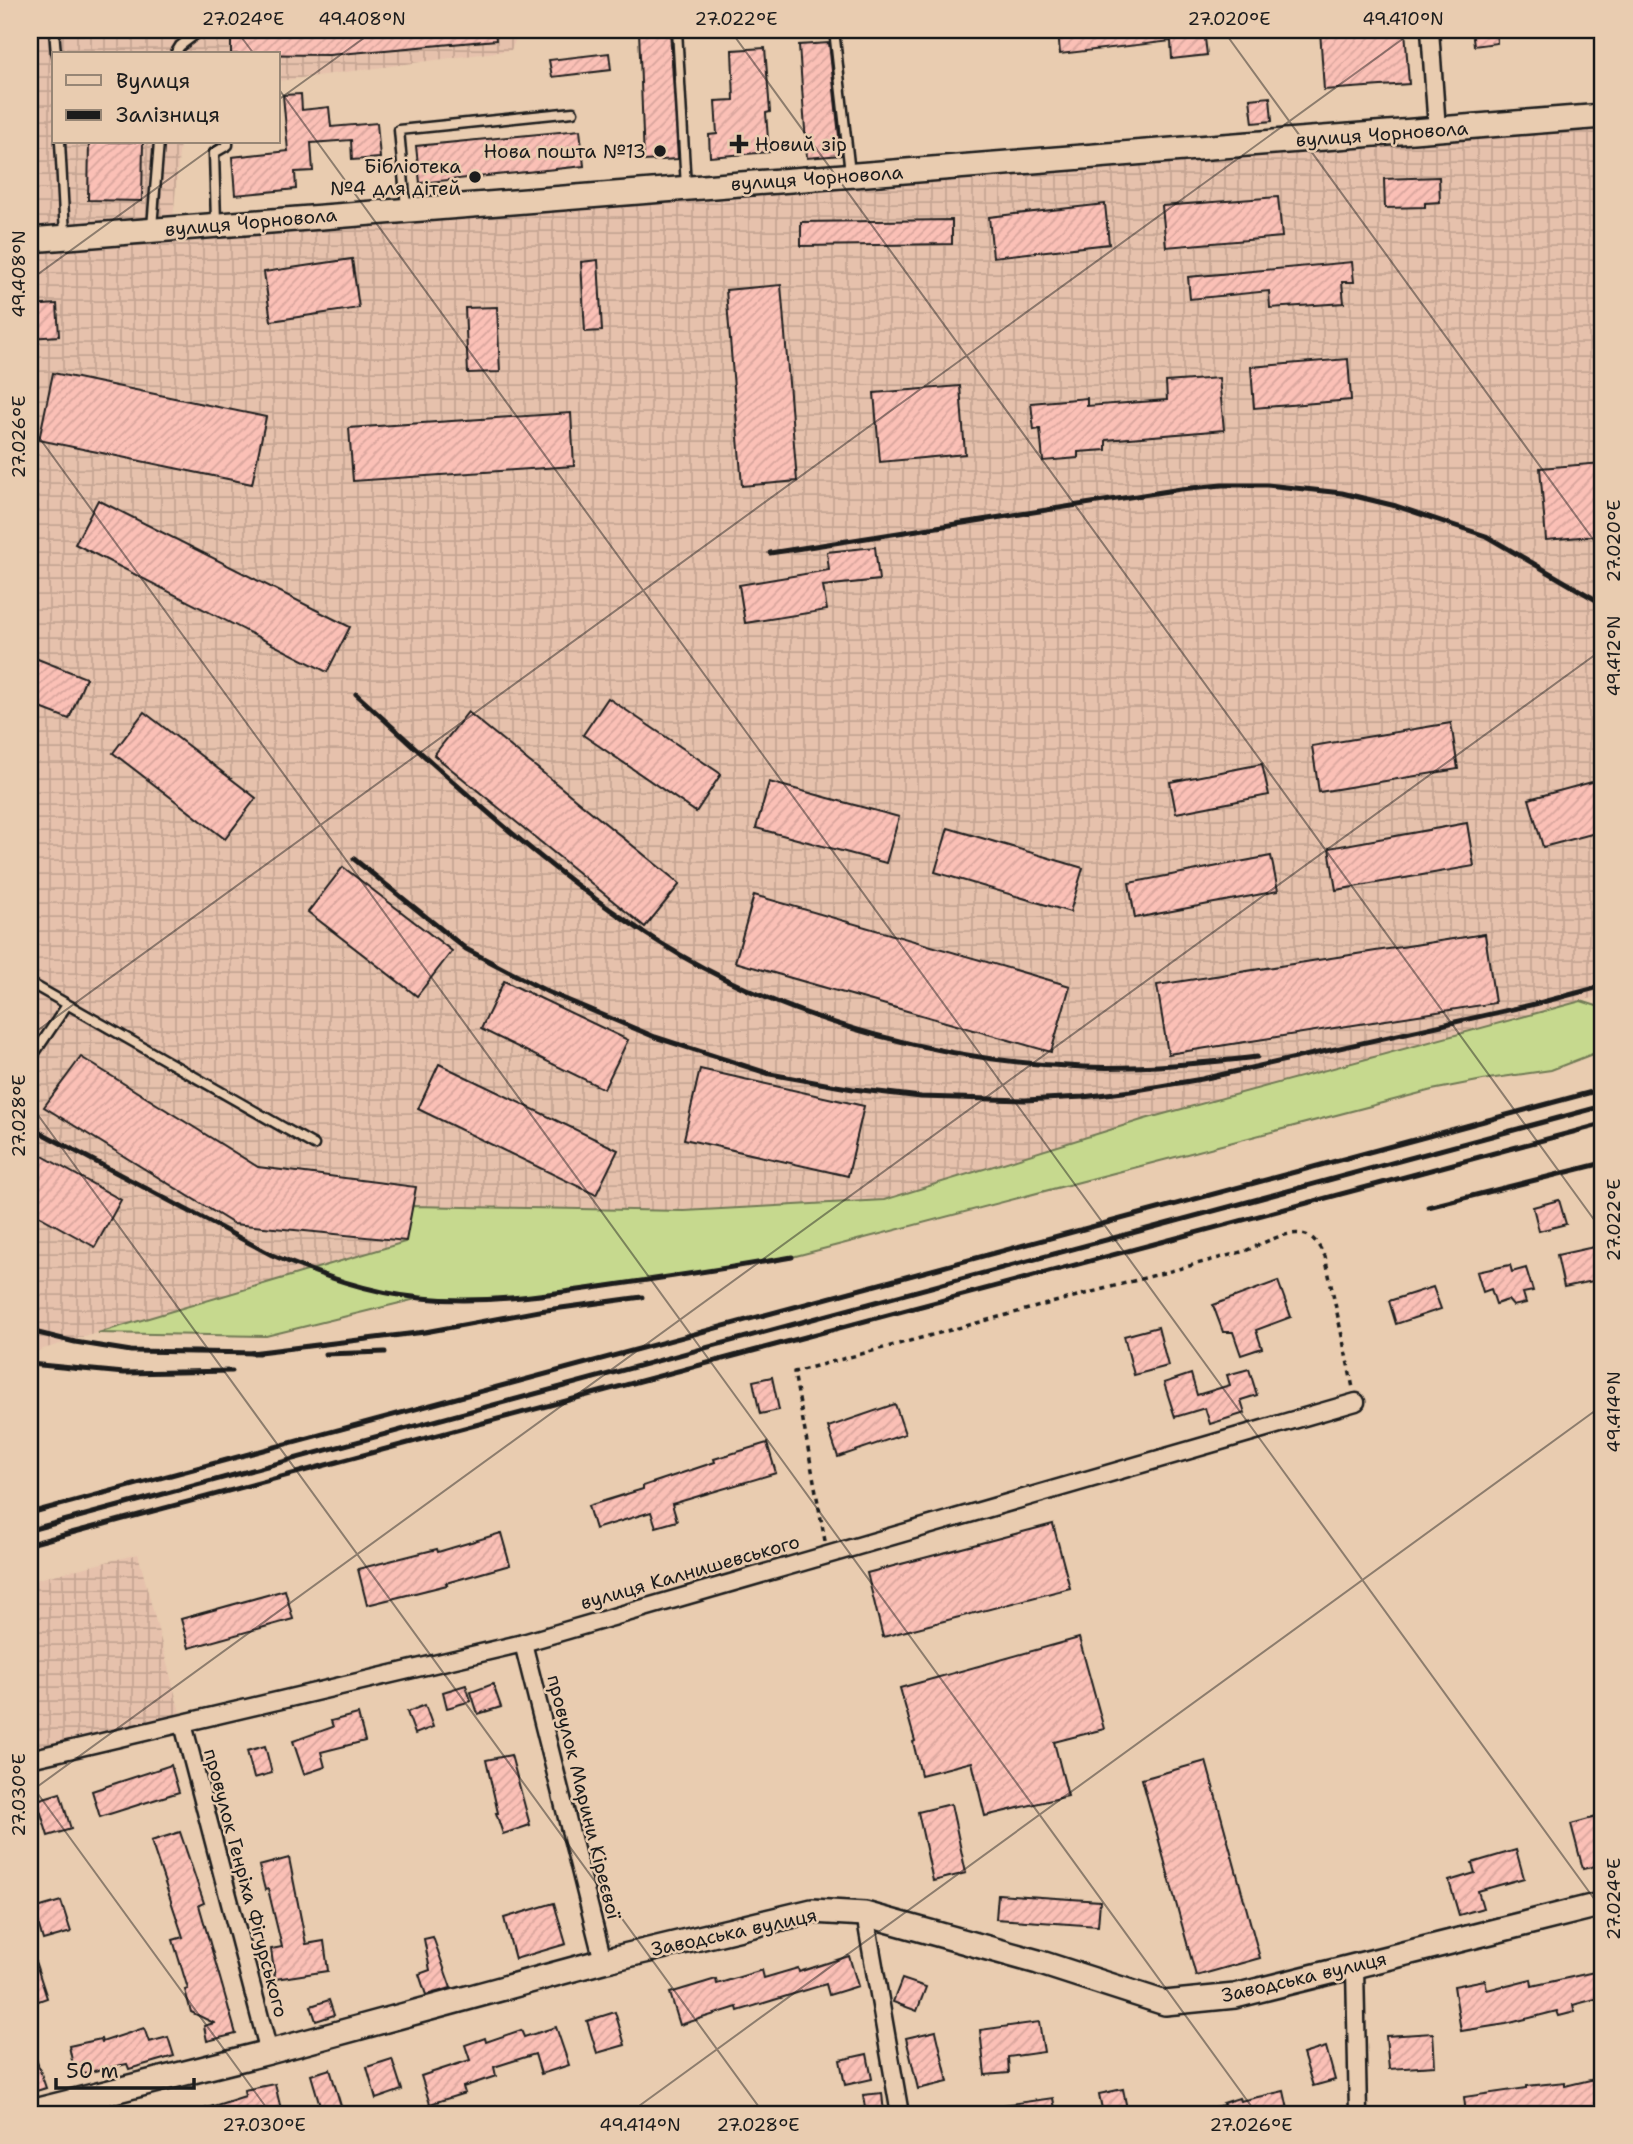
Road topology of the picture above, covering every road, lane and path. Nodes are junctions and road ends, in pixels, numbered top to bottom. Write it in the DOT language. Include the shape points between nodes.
graph roads {
  1 [pos="54,30"];
  2 [pos="201,30"];
  3 [pos="677,30"];
  4 [pos="834,30"];
  5 [pos="1430,30"];
  6 [pos="56,52"];
  7 [pos="177,52"];
  8 [pos="573,111"];
  9 [pos="1603,116"];
  10 [pos="1437,129"];
  11 [pos="60,144"];
  12 [pos="159,144"];
  13 [pos="228,144"];
  14 [pos="850,176"];
  15 [pos="687,188"];
  16 [pos="407,210"];
  17 [pos="216,225"];
  18 [pos="151,230"];
  19 [pos="65,237"];
  20 [pos="30,240"];
  21 [pos="30,983"];
  22 [pos="67,1005"];
  23 [pos="30,1060"];
  24 [pos="314,1145"];
  25 [pos="1356,1402"];
  26 [pos="827,1553"];
  27 [pos="523,1643"];
  28 [pos="183,1724"];
  29 [pos="30,1759"];
  30 [pos="1603,1904"];
  31 [pos="865,1914"];
  32 [pos="603,1961"];
  33 [pos="1355,1968"];
  34 [pos="269,2052"];
  35 [pos="30,2112"];
  36 [pos="900,2114"];
  37 [pos="1358,2114"];
  1 -- 6 [label="lane"];
  2 -- 7 [label="lane"];
  3 -- 15 [label="lane"];
  4 -- 14 [label="lane"];
  5 -- 10 [label="street"];
  8 -- 16 [label="lane" via="399,130"];
  9 -- 10 [label="street, вулиця Чорновола"];
  10 -- 14 [label="street, вулиця Чорновола"];
  11 -- 19 [label="lane"];
  12 -- 18 [label="lane"];
  13 -- 17 [label="lane" via="214,153"];
  14 -- 15 [label="street, вулиця Чорновола"];
  15 -- 16 [label="street, вулиця Чорновола"];
  16 -- 17 [label="street, вулиця Чорновола"];
  17 -- 18 [label="street, вулиця Чорновола"];
  18 -- 19 [label="street, вулиця Чорновола"];
  19 -- 20 [label="street, вулиця Чорновола"];
  21 -- 22 [label="lane"];
  22 -- 23 [label="lane"];
  22 -- 24 [label="lane"];
  25 -- 26 [label="street, вулиця Калнишевського"];
  25 -- 26 [label="path" via="1325,1256 1314,1239 1300,1233 794,1371"];
  26 -- 27 [label="street, вулиця Калнишевського"];
  27 -- 28 [label="street, вулиця Калнишевського"];
  27 -- 32 [label="street, провулок Марини Кіреєвої"];
  28 -- 29 [label="street, вулиця Калнишевського"];
  28 -- 34 [label="street, провулок Генріха Фігурського"];
  30 -- 33 [label="street, Заводська вулиця"];
  31 -- 32 [label="street, Заводська вулиця" via="811,1911"];
  31 -- 33 [label="street, Заводська вулиця" via="1165,2003 1235,1996"];
  31 -- 36 [label="street"];
  32 -- 34 [label="street, Заводська вулиця"];
  33 -- 37 [label="street"];
  34 -- 35 [label="street, Заводська вулиця"];
}
